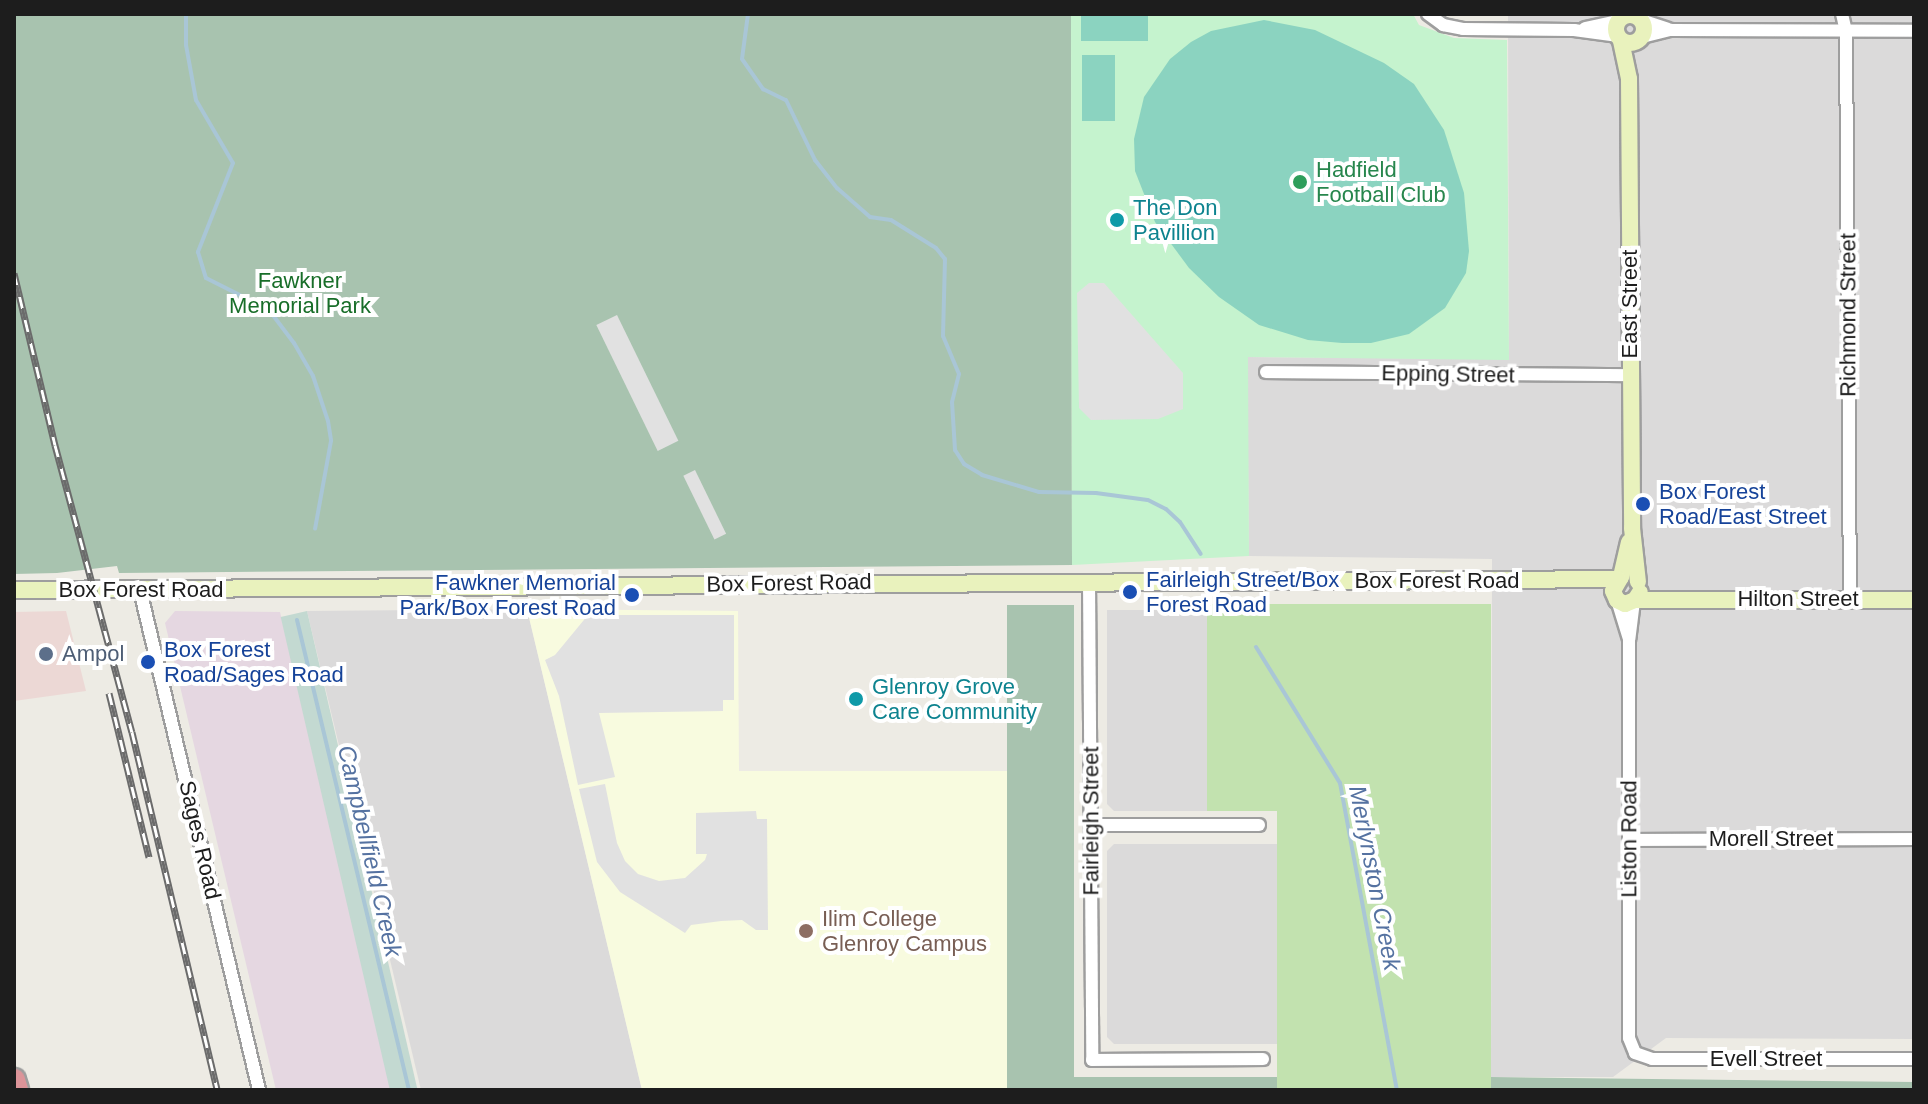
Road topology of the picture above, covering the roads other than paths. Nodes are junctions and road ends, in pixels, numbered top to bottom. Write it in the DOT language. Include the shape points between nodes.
graph roads {
  1 [pos="1428,14"];
  2 [pos="1842,14"];
  3 [pos="1629,26"];
  4 [pos="1846,31"];
  5 [pos="1914,31"];
  6 [pos="1266,372"];
  7 [pos="1630,375"];
  8 [pos="1089,581"];
  9 [pos="1564,581"];
  10 [pos="14,590"];
  11 [pos="140,590"];
  12 [pos="1627,590"];
  13 [pos="1850,600"];
  14 [pos="1914,600"];
  15 [pos="1092,825"];
  16 [pos="1259,825"];
  17 [pos="1914,839"];
  18 [pos="1629,840"];
  19 [pos="1629,1038"];
  20 [pos="1263,1059"];
  21 [pos="1914,1059"];
  22 [pos="14,1080"];
  23 [pos="17,1090"];
  24 [pos="259,1090"];
  1 -- 3 [label="street" via="1443,25 1463,29"];
  2 -- 4 [label="street, Richmond Street"];
  3 -- 4 [label="street"];
  3 -- 7 [label="street, East Street"];
  4 -- 5 [label="street"];
  4 -- 13 [label="street, Richmond Street"];
  6 -- 7 [label="street, Epping Street"];
  7 -- 12 [label="street, East Street" via="1632,528"];
  8 -- 9 [label="street, Box Forest Road"];
  8 -- 11 [label="street, Box Forest Road"];
  8 -- 15 [label="street, Fairleigh Street"];
  9 -- 12 [label="street, Hilton Street"];
  10 -- 11 [label="street, Box Forest Road"];
  11 -- 24 [label="street, Sages Road"];
  12 -- 13 [label="street, Hilton Street" via="1683,599"];
  12 -- 18 [label="street, Liston Road"];
  13 -- 14 [label="street, Hilton Street"];
  15 -- 16 [label="street"];
  15 -- 20 [label="street, Fairleigh Street" via="1092,1060"];
  17 -- 18 [label="street, Morell Street"];
  18 -- 19 [label="street, Liston Road"];
  19 -- 21 [label="street, Evell Street" via="1635,1053 1652,1059"];
  22 -- 23 [label="highway"];
}
